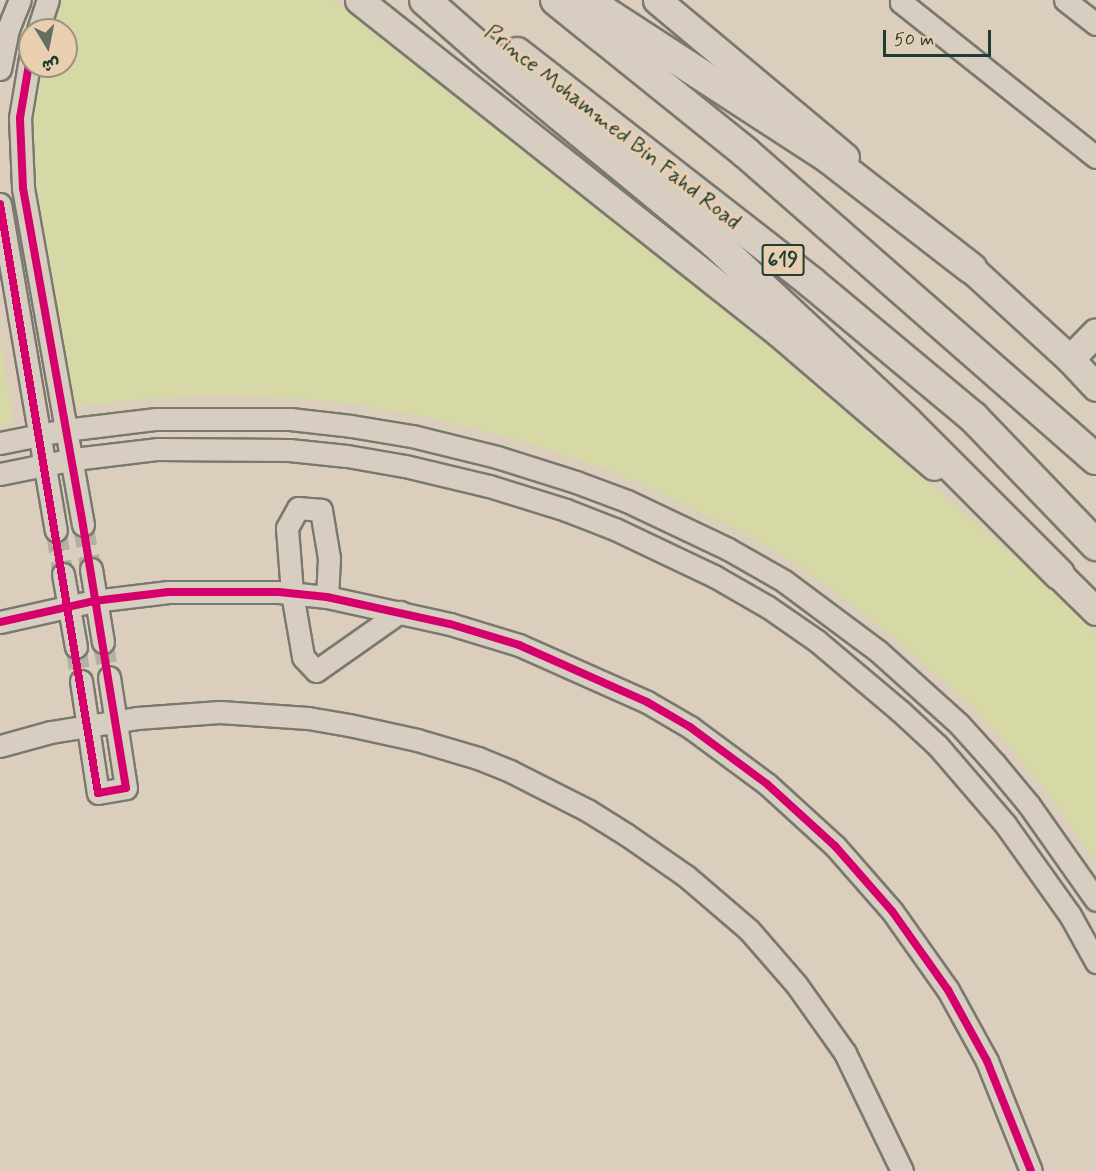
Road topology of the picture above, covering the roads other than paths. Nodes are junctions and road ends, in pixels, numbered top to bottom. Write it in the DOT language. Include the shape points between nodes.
graph roads {
  1 [pos="21,0"];
  2 [pos="48,0"];
  3 [pos="359,0"];
  4 [pos="425,0"];
  5 [pos="448,0"];
  6 [pos="556,0"];
  7 [pos="586,0"];
  8 [pos="657,0"];
  9 [pos="903,0"];
  10 [pos="1065,0"];
  11 [pos="42,18"];
  12 [pos="1096,24"];
  13 [pos="0,69"];
  14 [pos="27,78"];
  15 [pos="1096,157"];
  16 [pos="23,188"];
  17 [pos="0,190"];
  18 [pos="0,204"];
  19 [pos="971,268"];
  20 [pos="1096,332"];
  21 [pos="1070,359"];
  22 [pos="1096,387"];
  23 [pos="65,430"];
  24 [pos="38,435"];
  25 [pos="0,443"];
  26 [pos="1096,459"];
  27 [pos="70,460"];
  28 [pos="43,465"];
  29 [pos="0,474"];
  30 [pos="83,525"];
  31 [pos="56,530"];
  32 [pos="1096,544"];
  33 [pos="91,569"];
  34 [pos="63,574"];
  35 [pos="1059,574"];
  36 [pos="292,593"];
  37 [pos="327,597"];
  38 [pos="94,601"];
  39 [pos="67,606"];
  40 [pos="1096,611"];
  41 [pos="400,612"];
  42 [pos="0,621"];
  43 [pos="103,642"];
  44 [pos="76,647"];
  45 [pos="109,677"];
  46 [pos="81,681"];
  47 [pos="115,721"];
  48 [pos="87,726"];
  49 [pos="0,746"];
  50 [pos="1096,900"];
  51 [pos="1096,962"];
  52 [pos="902,1171"];
  53 [pos="1031,1171"];
  1 -- 13 [label="street" via="8,29"];
  2 -- 11 [label="street"];
  3 -- 35 [label="main road" via="779,333"];
  4 -- 35 [label="highway" via="714,242 907,422"];
  5 -- 32 [label="highway, Prince Mohammed Bin Fahd Road / 619" via="811,282 973,417"];
  6 -- 26 [label="highway, 619" via="745,152"];
  7 -- 19 [label="highway" via="829,158"];
  8 -- 19 [label="main road" via="807,123"];
  9 -- 15 [label="street"];
  10 -- 12 [label="street"];
  14 -- 16 [label="street" via="20,118"];
  16 -- 17 [label="street"];
  16 -- 23 [label="street"];
  18 -- 24 [label="street"];
  19 -- 21 [label="main road"];
  20 -- 21 [label="main road"];
  21 -- 22 [label="main road"];
  23 -- 24 [label="street"];
  23 -- 27 [label="street"];
  23 -- 50 [label="street" via="156,419 202,418 291,419 351,426 497,457 576,482 662,517 784,581 878,651 959,724 995,764"];
  24 -- 25 [label="street"];
  24 -- 28 [label="street"];
  27 -- 28 [label="street"];
  27 -- 30 [label="street"];
  27 -- 51 [label="street" via="158,449 225,448 312,452 405,466 566,510 714,576 817,641 938,746 1012,833 1070,915"];
  28 -- 29 [label="street"];
  28 -- 31 [label="street"];
  33 -- 38 [label="street"];
  34 -- 39 [label="street"];
  35 -- 40 [label="main road"];
  36 -- 37 [label="street"];
  36 -- 37 [label="street" via="287,528 298,508 321,510 329,558"];
  36 -- 38 [label="street" via="168,592"];
  36 -- 41 [label="street" via="303,657 316,671"];
  37 -- 41 [label="street"];
  38 -- 39 [label="street"];
  38 -- 43 [label="street"];
  39 -- 42 [label="street"];
  39 -- 44 [label="street"];
  41 -- 53 [label="street" via="519,645 647,702 730,755 802,816 864,877 948,990 987,1061"];
  45 -- 47 [label="street"];
  46 -- 48 [label="street"];
  47 -- 48 [label="street"];
  47 -- 48 [label="street" via="126,788 98,793"];
  47 -- 52 [label="street" via="220,712 348,725 478,758 587,810 686,876 727,909 772,955 845,1053"];
  48 -- 49 [label="street"];
}
